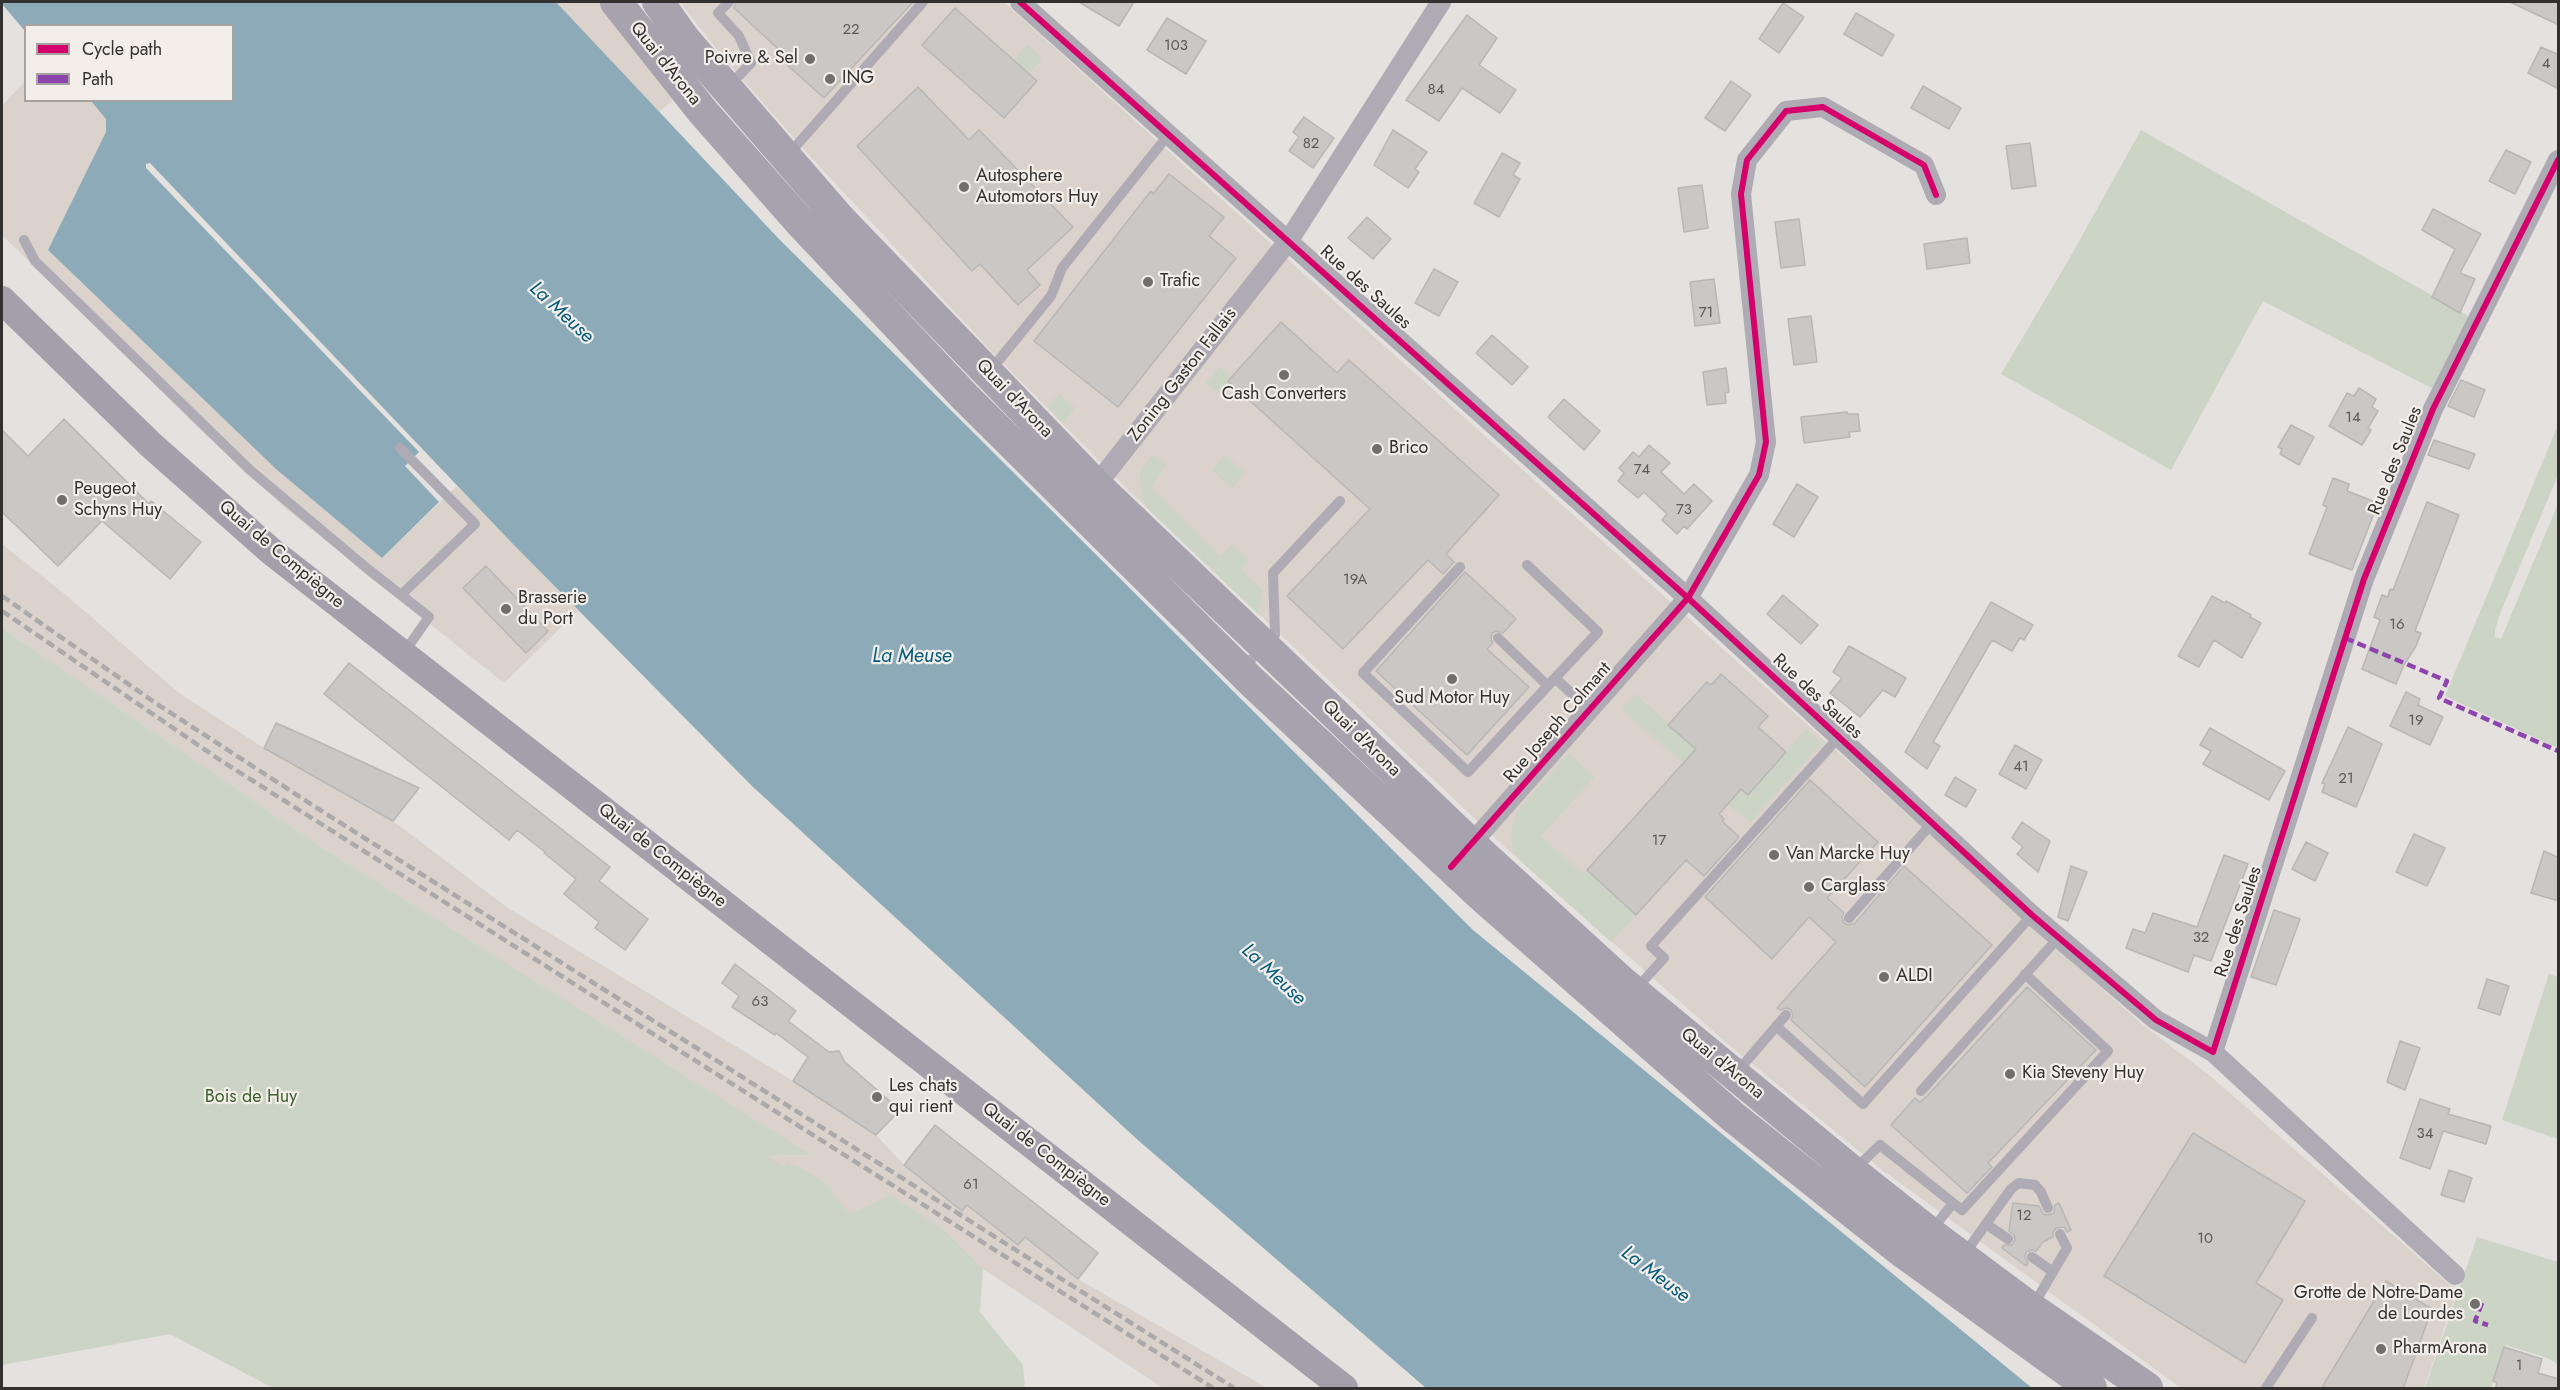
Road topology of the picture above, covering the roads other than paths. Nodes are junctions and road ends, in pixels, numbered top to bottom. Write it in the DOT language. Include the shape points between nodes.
graph roads {
  1 [pos="616,2"];
  2 [pos="729,2"];
  3 [pos="923,2"];
  4 [pos="1020,2"];
  5 [pos="1441,2"];
  6 [pos="654,13"];
  7 [pos="715,100"];
  8 [pos="1169,134"];
  9 [pos="786,157"];
  10 [pos="2559,160"];
  11 [pos="1936,195"];
  12 [pos="24,240"];
  13 [pos="1289,240"];
  14 [pos="2,300"];
  15 [pos="977,385"];
  16 [pos="400,448"];
  17 [pos="1096,485"];
  18 [pos="1340,501"];
  19 [pos="1076,508"];
  20 [pos="1527,565"];
  21 [pos="1460,567"];
  22 [pos="401,595"];
  23 [pos="1688,598"];
  24 [pos="1498,638"];
  25 [pos="1265,646"];
  26 [pos="402,654"];
  27 [pos="1241,671"];
  28 [pos="1551,682"];
  29 [pos="1589,710"];
  30 [pos="1839,737"];
  31 [pos="1932,822"];
  32 [pos="1471,844"];
  33 [pos="1450,867"];
  34 [pos="2032,915"];
  35 [pos="1849,918"];
  36 [pos="2059,937"];
  37 [pos="2025,974"];
  38 [pos="1624,1004"];
  39 [pos="1786,1016"];
  40 [pos="1776,1026"];
  41 [pos="2213,1052"];
  42 [pos="1724,1087"];
  43 [pos="1921,1091"];
  44 [pos="1843,1184"];
  45 [pos="1953,1203"];
  46 [pos="2048,1208"];
  47 [pos="1986,1224"];
  48 [pos="1930,1233"];
  49 [pos="2060,1234"];
  50 [pos="2008,1239"];
  51 [pos="1962,1257"];
  52 [pos="2032,1257"];
  53 [pos="2053,1272"];
  54 [pos="2455,1275"];
  55 [pos="2312,1318"];
  56 [pos="2044,1333"];
  57 [pos="1344,1389"];
  58 [pos="2091,1389"];
  59 [pos="2147,1389"];
  60 [pos="2266,1389"];
  1 -- 6 [label="main road, Quai d'Arona"];
  2 -- 7 [label="lane" via="718,13 739,36 752,63"];
  3 -- 9 [label="lane"];
  4 -- 8 [label="street, Rue des Saules"];
  5 -- 13 [label="street"];
  6 -- 7 [label="main road, Quai d'Arona"];
  7 -- 9 [label="main road, Quai d'Arona"];
  7 -- 15 [label="main road, Quai d'Arona" via="799,221"];
  8 -- 13 [label="street, Rue des Saules"];
  8 -- 15 [label="lane" via="1062,268 1051,296"];
  9 -- 15 [label="main road, Quai d'Arona"];
  10 -- 41 [label="street, Rue des Saules" via="2433,409 2364,579"];
  11 -- 23 [label="street" via="1924,165 1822,107 1786,111 1747,160 1741,195 1766,442 1759,475"];
  12 -- 22 [label="lane" via="35,261 250,470"];
  13 -- 17 [label="street, Zoning Gaston Fallais"];
  13 -- 23 [label="street, Rue des Saules"];
  14 -- 26 [label="main road, Quai de Compiègne" via="160,453 272,552"];
  15 -- 17 [label="main road, Quai d'Arona"];
  15 -- 19 [label="main road, Quai d'Arona"];
  16 -- 22 [label="lane" via="475,524"];
  17 -- 19 [label="street, Zoning Gaston Fallais"];
  17 -- 25 [label="main road, Quai d'Arona"];
  18 -- 25 [label="lane" via="1273,573 1275,635"];
  19 -- 27 [label="main road, Quai d'Arona"];
  20 -- 28 [label="lane" via="1598,632"];
  21 -- 28 [label="lane" via="1363,673 1468,772"];
  22 -- 26 [label="lane" via="429,617"];
  23 -- 29 [label="street, Rue Joseph Colmant"];
  23 -- 30 [label="street, Rue des Saules"];
  24 -- 28 [label="lane"];
  25 -- 27 [label="lane"];
  25 -- 32 [label="main road, Quai d'Arona"];
  26 -- 57 [label="main road, Quai de Compiègne"];
  27 -- 33 [label="main road, Quai d'Arona"];
  28 -- 29 [label="lane"];
  29 -- 32 [label="street, Rue Joseph Colmant"];
  30 -- 31 [label="street, Rue des Saules"];
  30 -- 38 [label="lane" via="1651,946 1664,958"];
  31 -- 34 [label="street, Rue des Saules"];
  31 -- 35 [label="lane"];
  32 -- 33 [label="street, Rue Joseph Colmant"];
  32 -- 38 [label="main road, Quai d'Arona"];
  33 -- 38 [label="main road, Quai d'Arona"];
  34 -- 36 [label="street, Rue des Saules"];
  34 -- 40 [label="lane" via="1863,1104"];
  36 -- 37 [label="lane"];
  36 -- 41 [label="street, Rue des Saules" via="2156,1020"];
  37 -- 43 [label="lane"];
  37 -- 45 [label="lane" via="2108,1050 1962,1210"];
  38 -- 42 [label="main road, Quai d'Arona"];
  39 -- 40 [label="lane"];
  40 -- 42 [label="lane"];
  41 -- 54 [label="street, Rue des Saules"];
  42 -- 44 [label="main road, Quai d'Arona"];
  44 -- 45 [label="lane" via="1880,1145"];
  44 -- 48 [label="main road, Quai d'Arona"];
  44 -- 56 [label="main road, Quai d'Arona" via="1900,1250"];
  45 -- 48 [label="lane"];
  46 -- 47 [label="lane" via="2035,1185 2019,1184"];
  47 -- 50 [label="lane"];
  47 -- 51 [label="lane"];
  48 -- 51 [label="main road, Quai d'Arona"];
  49 -- 53 [label="lane" via="2067,1248"];
  51 -- 56 [label="main road, Quai d'Arona"];
  52 -- 53 [label="lane"];
  53 -- 56 [label="lane"];
  55 -- 60 [label="lane"];
  56 -- 58 [label="main road, Quai d'Arona"];
  56 -- 59 [label="main road, Quai d'Arona"];
}
